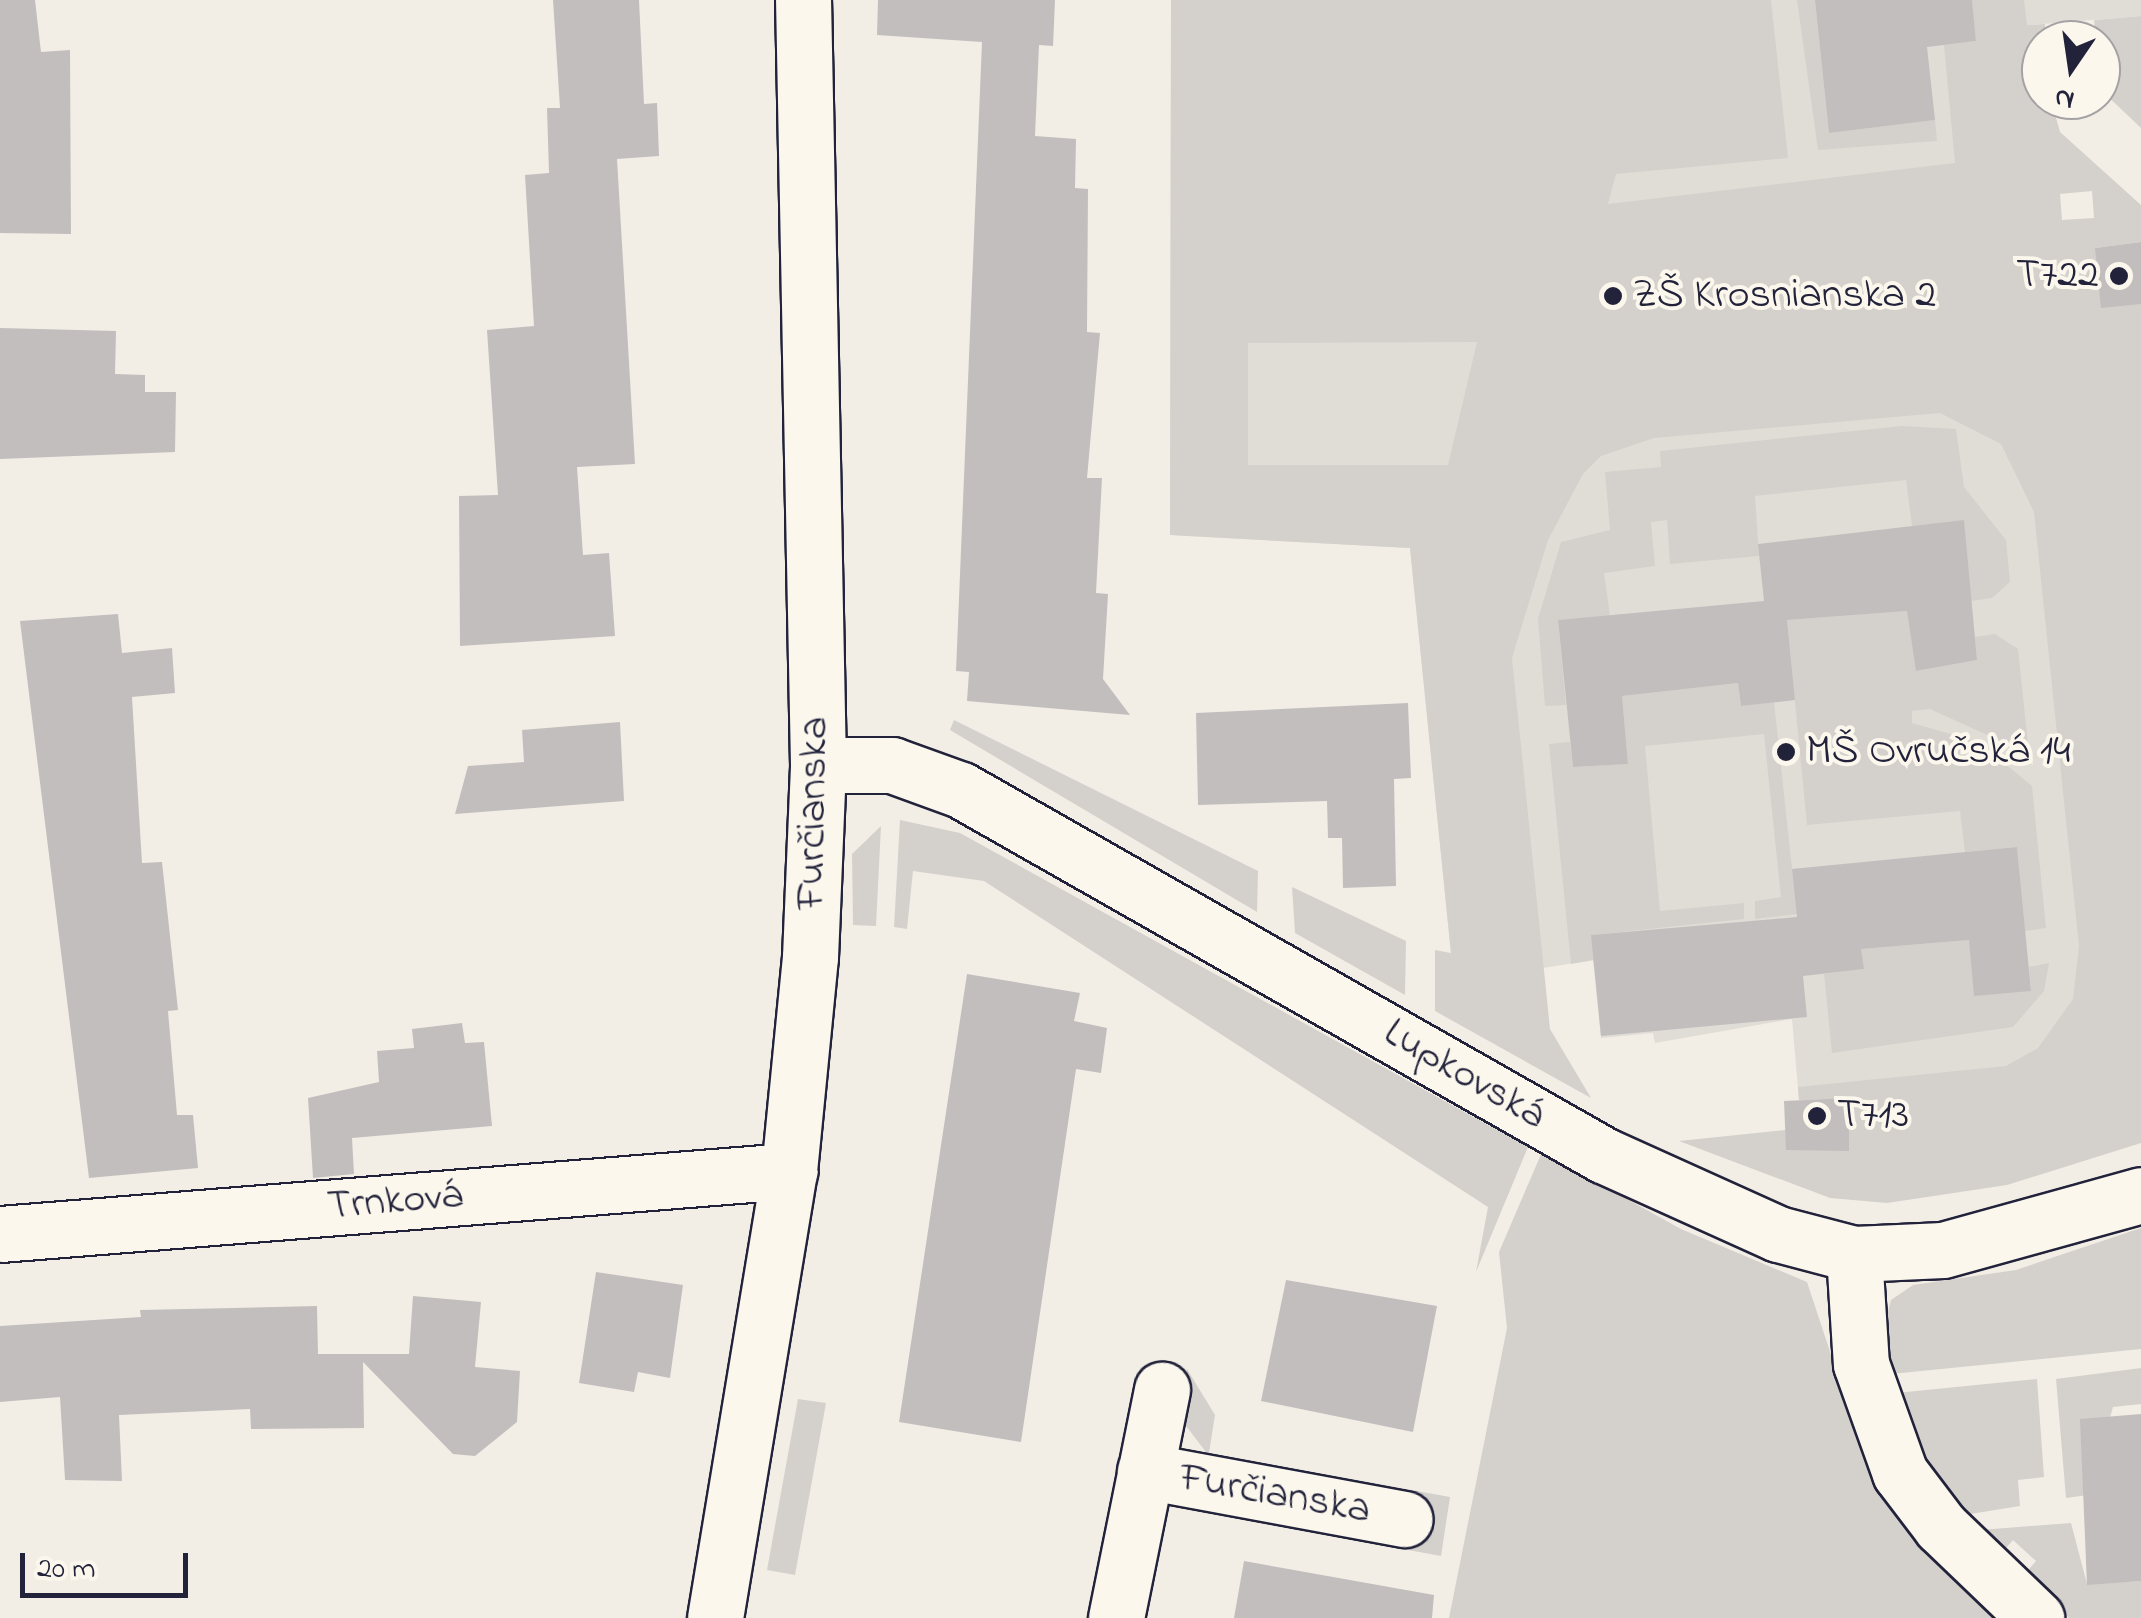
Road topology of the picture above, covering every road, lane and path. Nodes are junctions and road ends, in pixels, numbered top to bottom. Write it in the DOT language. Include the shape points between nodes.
graph roads {
  1 [pos="803,0"];
  2 [pos="818,765"];
  3 [pos="789,1171"];
  4 [pos="2141,1195"];
  5 [pos="0,1224"];
  6 [pos="1,1234"];
  7 [pos="1854,1254"];
  8 [pos="1162,1390"];
  9 [pos="1145,1471"];
  10 [pos="1406,1519"];
  11 [pos="715,1618"];
  12 [pos="1116,1618"];
  13 [pos="2036,1618"];
  1 -- 2 [label="street, Furčianska"];
  2 -- 3 [label="street, Furčianska"];
  2 -- 7 [label="street, Lupkovská" via="892,765 961,790 1615,1161 1778,1234"];
  3 -- 6 [label="street, Trnková"];
  3 -- 11 [label="street, Furčianska"];
  4 -- 7 [label="street, Lupkovská" via="1943,1250"];
  5 -- 6 [label="street, Trnková"];
  7 -- 13 [label="street" via="1861,1364 1900,1473 1941,1527"];
  8 -- 9 [label="street, Furčianska"];
  9 -- 10 [label="street, Furčianska"];
  9 -- 12 [label="street, Furčianska"];
}
